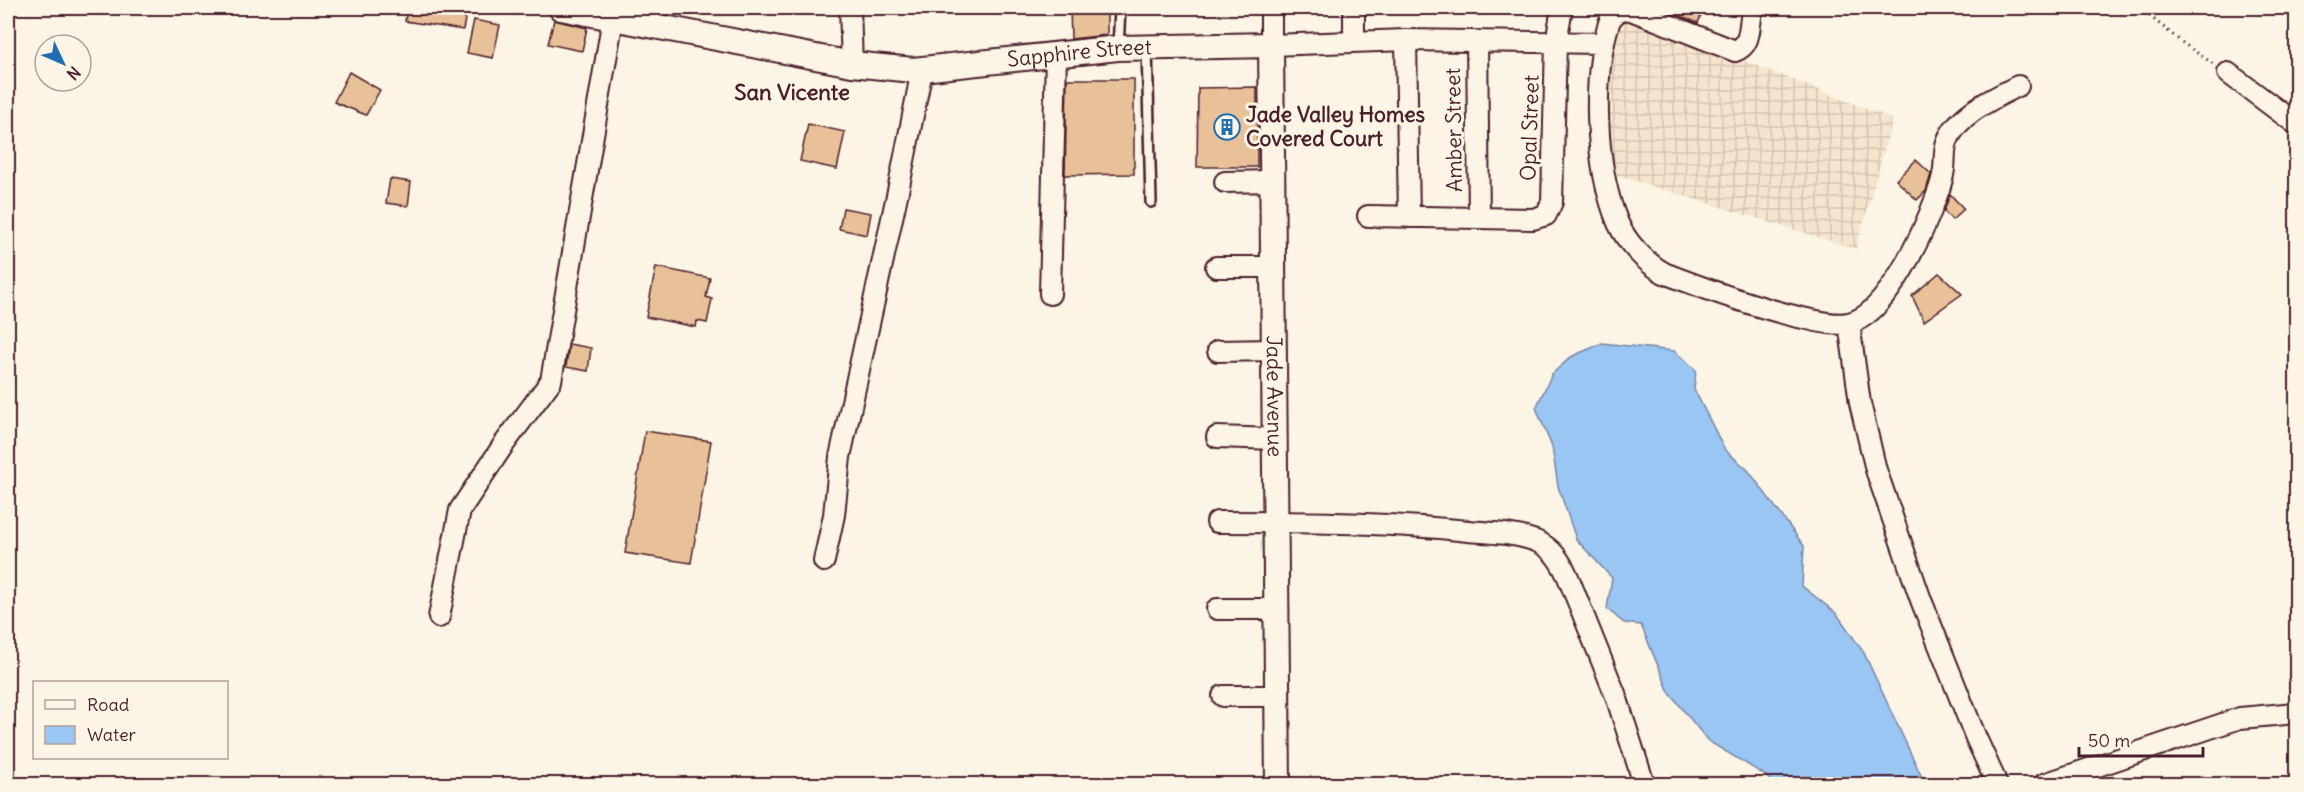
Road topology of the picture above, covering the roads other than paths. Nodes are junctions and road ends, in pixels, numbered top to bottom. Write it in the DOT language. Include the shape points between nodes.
graph roads {
  1 [pos="561,8"];
  2 [pos="850,8"];
  3 [pos="1120,8"];
  4 [pos="1271,8"];
  5 [pos="1354,8"];
  6 [pos="1562,8"];
  7 [pos="1753,8"];
  8 [pos="613,18"];
  9 [pos="1406,40"];
  10 [pos="1354,41"];
  11 [pos="1477,41"];
  12 [pos="1556,42"];
  13 [pos="1604,43"];
  14 [pos="1271,45"];
  15 [pos="1146,46"];
  16 [pos="1118,48"];
  17 [pos="1056,55"];
  18 [pos="852,64"];
  19 [pos="922,70"];
  20 [pos="2228,74"];
  21 [pos="2018,86"];
  22 [pos="2296,124"];
  23 [pos="1273,181"];
  24 [pos="1225,182"];
  25 [pos="1151,202"];
  26 [pos="1368,216"];
  27 [pos="1409,217"];
  28 [pos="1479,218"];
  29 [pos="1216,267"];
  30 [pos="1273,267"];
  31 [pos="1050,294"];
  32 [pos="1849,323"];
  33 [pos="1274,350"];
  34 [pos="1218,351"];
  35 [pos="1217,437"];
  36 [pos="1275,439"];
  37 [pos="1217,522"];
  38 [pos="1276,522"];
  39 [pos="824,561"];
  40 [pos="1217,609"];
  41 [pos="1276,609"];
  42 [pos="439,617"];
  43 [pos="1222,696"];
  44 [pos="1277,696"];
  45 [pos="2296,713"];
  46 [pos="1278,784"];
  47 [pos="1644,784"];
  48 [pos="1997,784"];
  49 [pos="2044,784"];
  1 -- 8 [label="street, Sapphire Street"];
  2 -- 18 [label="street"];
  3 -- 16 [label="lane"];
  4 -- 14 [label="street, Jade Avenue"];
  5 -- 10 [label="street"];
  6 -- 12 [label="street, Opal Street"];
  7 -- 13 [label="street" via="1746,44 1736,51 1623,9 1610,20"];
  8 -- 18 [label="street, Sapphire Street"];
  8 -- 42 [label="street" via="551,381 460,510"];
  9 -- 10 [label="street, Sapphire Street"];
  9 -- 11 [label="street, Sapphire Street"];
  9 -- 27 [label="street"];
  10 -- 14 [label="street, Sapphire Street"];
  11 -- 12 [label="street, Sapphire Street"];
  11 -- 28 [label="street, Amber Street"];
  12 -- 13 [label="street, Sapphire Street"];
  12 -- 28 [label="street, Opal Street" via="1552,202 1546,215 1533,219"];
  13 -- 32 [label="street" via="1599,110 1603,166 1619,225 1635,249 1664,273 1730,298 1816,321"];
  14 -- 15 [label="street, Sapphire Street"];
  14 -- 23 [label="street, Jade Avenue"];
  15 -- 16 [label="street, Sapphire Street"];
  15 -- 25 [label="lane"];
  16 -- 17 [label="street, Sapphire Street"];
  17 -- 19 [label="street, Sapphire Street"];
  17 -- 31 [label="street"];
  18 -- 19 [label="street, Sapphire Street"];
  19 -- 39 [label="street" via="840,458"];
  20 -- 22 [label="street"];
  21 -- 32 [label="street" via="1977,110 1950,135 1937,195 1905,265 1881,299"];
  23 -- 24 [label="street"];
  23 -- 30 [label="street, Jade Avenue"];
  26 -- 27 [label="street"];
  27 -- 28 [label="street"];
  29 -- 30 [label="street"];
  30 -- 33 [label="street, Jade Avenue"];
  32 -- 48 [label="street" via="1860,403 1876,470 1921,600"];
  33 -- 34 [label="street"];
  33 -- 36 [label="street, Jade Avenue"];
  35 -- 36 [label="street"];
  36 -- 38 [label="street, Jade Avenue"];
  37 -- 38 [label="street"];
  38 -- 41 [label="street, Jade Avenue"];
  38 -- 47 [label="street" via="1451,529 1522,536 1545,546 1561,561 1568,577 1616,696"];
  40 -- 41 [label="street"];
  41 -- 44 [label="street, Jade Avenue"];
  43 -- 44 [label="street"];
  44 -- 46 [label="street, Jade Avenue"];
  45 -- 49 [label="street" via="2240,718"];
}
